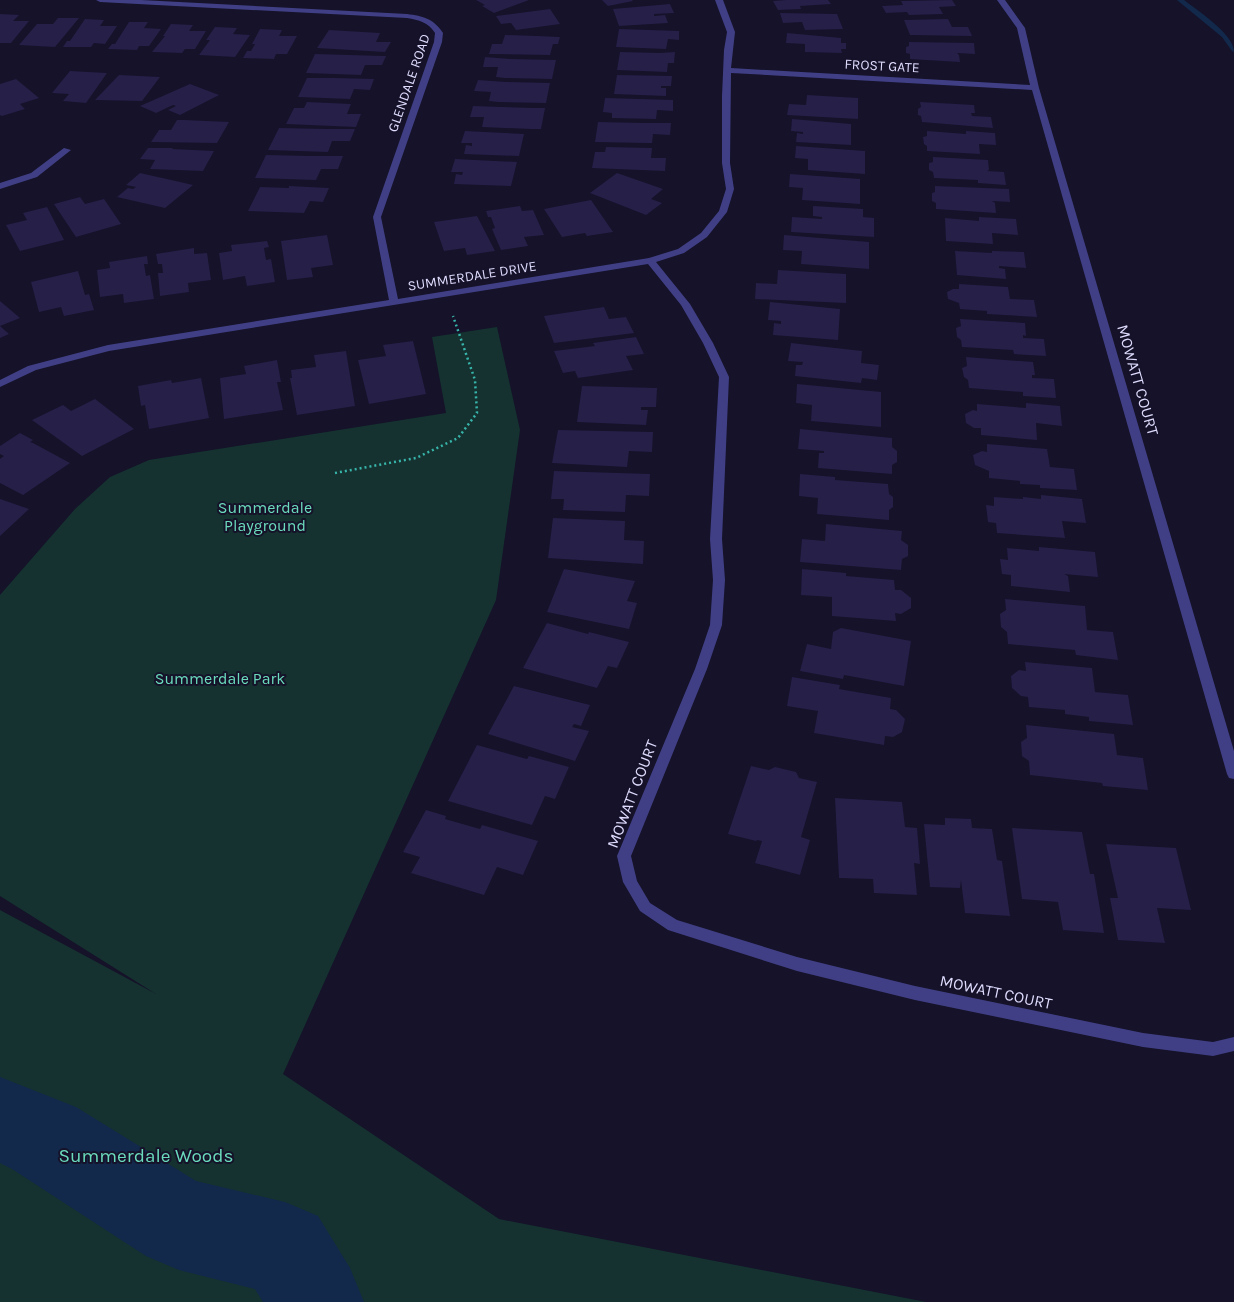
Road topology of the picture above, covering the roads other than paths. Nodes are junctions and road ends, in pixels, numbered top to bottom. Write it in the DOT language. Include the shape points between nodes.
graph roads {
  1 [pos="100,0"];
  2 [pos="718,0"];
  3 [pos="1001,0"];
  4 [pos="727,70"];
  5 [pos="1035,88"];
  6 [pos="67,150"];
  7 [pos="0,186"];
  8 [pos="650,260"];
  9 [pos="394,303"];
  10 [pos="0,384"];
  11 [pos="1234,774"];
  12 [pos="1234,1044"];
  1 -- 9 [label="street, GLENDALE ROAD" via="407,16 426,18 434,23 440,33 438,42 377,217"];
  2 -- 4 [label="street, SUMMERDALE DRIVE" via="731,32"];
  3 -- 5 [label="street, MOWATT COURT" via="1021,28"];
  4 -- 5 [label="street, FROST GATE"];
  4 -- 8 [label="street, SUMMERDALE DRIVE" via="726,163 730,190 723,212 704,235 681,251"];
  5 -- 11 [label="street, MOWATT COURT"];
  6 -- 7 [label="street" via="34,174"];
  8 -- 9 [label="street, SUMMERDALE DRIVE"];
  8 -- 12 [label="street, MOWATT COURT" via="685,304 724,377 716,539 719,580 716,625 701,670 624,856 630,882 645,907 673,925 797,964 915,993 1143,1040 1213,1049"];
  9 -- 10 [label="street, SUMMERDALE DRIVE" via="108,348 32,368"];
}
